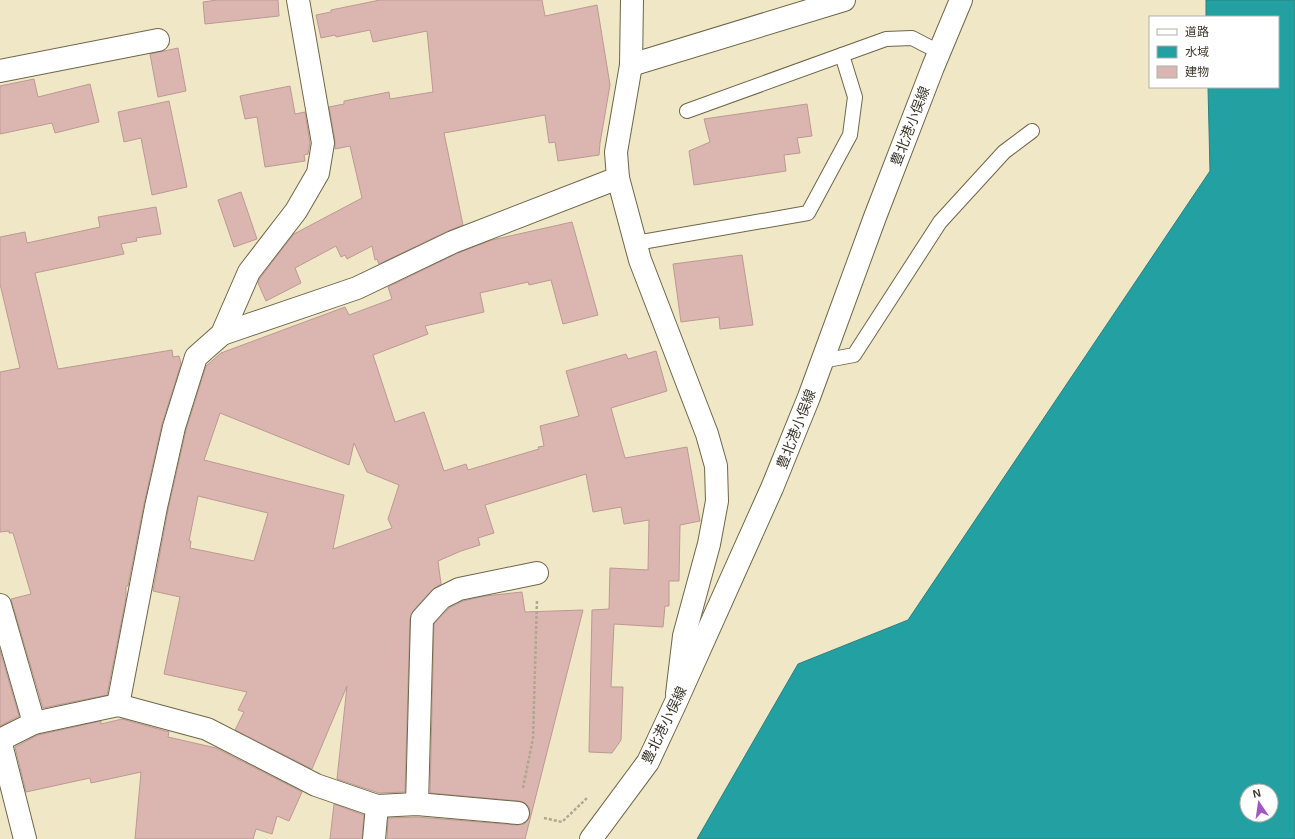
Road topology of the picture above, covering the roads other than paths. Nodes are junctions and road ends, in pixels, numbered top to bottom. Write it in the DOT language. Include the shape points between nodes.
graph roads {
  1 [pos="298,0"];
  2 [pos="632,0"];
  3 [pos="844,0"];
  4 [pos="961,0"];
  5 [pos="799,7"];
  6 [pos="158,40"];
  7 [pos="939,52"];
  8 [pos="842,55"];
  9 [pos="631,65"];
  10 [pos="0,71"];
  11 [pos="687,111"];
  12 [pos="1032,131"];
  13 [pos="618,178"];
  14 [pos="636,244"];
  15 [pos="222,334"];
  16 [pos="822,361"];
  17 [pos="537,573"];
  18 [pos="0,605"];
  19 [pos="676,702"];
  20 [pos="118,705"];
  21 [pos="34,723"];
  22 [pos="0,740"];
  23 [pos="418,804"];
  24 [pos="377,806"];
  25 [pos="518,813"];
  26 [pos="25,839"];
  27 [pos="374,839"];
  28 [pos="591,839"];
  1 -- 15 [label="street" via="323,142 318,173 296,212 249,272"];
  2 -- 9 [label="street"];
  3 -- 5 [label="street"];
  4 -- 7 [label="street, 豊北港小俣線"];
  5 -- 9 [label="street"];
  6 -- 10 [label="street"];
  7 -- 8 [label="lane" via="912,38 886,40"];
  7 -- 16 [label="street, 豊北港小俣線"];
  8 -- 11 [label="lane"];
  8 -- 14 [label="lane" via="855,97 850,136 808,213"];
  9 -- 13 [label="street" via="616,152"];
  12 -- 16 [label="lane" via="1004,152 940,222 854,355"];
  13 -- 14 [label="street"];
  13 -- 15 [label="street" via="453,242 358,288"];
  14 -- 19 [label="street" via="707,434 716,466 717,501 709,544 684,636"];
  15 -- 20 [label="street" via="196,357 174,427"];
  16 -- 19 [label="street, 豊北港小俣線" via="772,488"];
  17 -- 23 [label="street" via="459,589 441,598 422,619"];
  18 -- 21 [label="street"];
  19 -- 28 [label="street, 豊北港小俣線" via="648,762"];
  20 -- 21 [label="street"];
  20 -- 24 [label="street" via="207,729 316,785"];
  21 -- 22 [label="street"];
  22 -- 26 [label="street"];
  23 -- 24 [label="street"];
  23 -- 25 [label="street"];
  24 -- 27 [label="street"];
}
